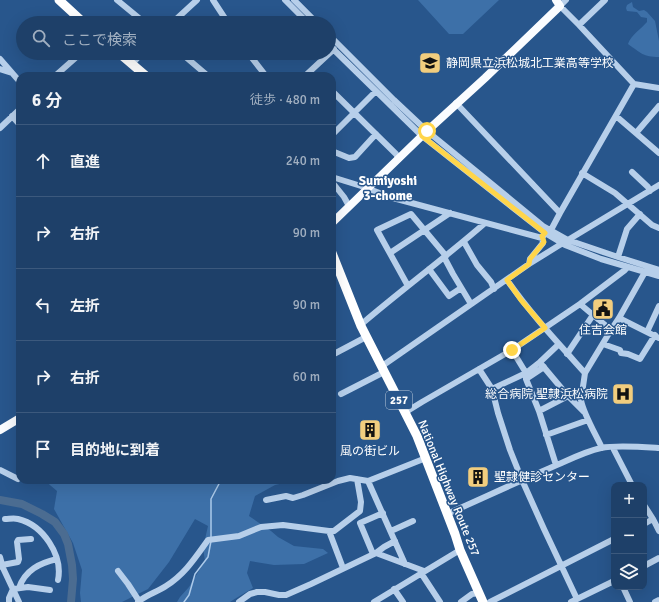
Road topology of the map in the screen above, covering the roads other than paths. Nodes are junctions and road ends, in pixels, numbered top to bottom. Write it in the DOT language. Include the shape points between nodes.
graph roads {
  1 [pos="59,0"];
  2 [pos="117,0"];
  3 [pos="197,0"];
  4 [pos="213,0"];
  5 [pos="285,0"];
  6 [pos="294,0"];
  7 [pos="606,0"];
  8 [pos="560,2"];
  9 [pos="76,16"];
  10 [pos="136,16"];
  11 [pos="180,16"];
  12 [pos="223,16"];
  13 [pos="301,16"];
  14 [pos="310,16"];
  15 [pos="579,25"];
  16 [pos="336,42"];
  17 [pos="336,52"];
  18 [pos="0,60"];
  19 [pos="73,60"];
  20 [pos="127,60"];
  21 [pos="136,60"];
  22 [pos="189,60"];
  23 [pos="253,60"];
  24 [pos="320,60"];
  25 [pos="132,64"];
  26 [pos="311,71"];
  27 [pos="1,72"];
  28 [pos="60,72"];
  29 [pos="141,72"];
  30 [pos="203,72"];
  31 [pos="263,72"];
  32 [pos="12,74"];
  33 [pos="16,76"];
  34 [pos="16,78"];
  35 [pos="634,84"];
  36 [pos="659,88"];
  37 [pos="376,91"];
  38 [pos="336,96"];
  39 [pos="456,103"];
  40 [pos="659,106"];
  41 [pos="16,112"];
  42 [pos="354,113"];
  43 [pos="12,116"];
  44 [pos="616,116"];
  45 [pos="16,120"];
  46 [pos="0,128"];
  47 [pos="336,131"];
  48 [pos="424,133"];
  49 [pos="636,133"];
  50 [pos="376,134"];
  51 [pos="659,152"];
  52 [pos="336,153"];
  53 [pos="399,158"];
  54 [pos="632,172"];
  55 [pos="582,173"];
  56 [pos="336,178"];
  57 [pos="659,185"];
  58 [pos="336,187"];
  59 [pos="368,189"];
  60 [pos="650,191"];
  61 [pos="628,204"];
  62 [pos="350,206"];
  63 [pos="450,213"];
  64 [pos="560,213"];
  65 [pos="640,214"];
  66 [pos="336,220"];
  67 [pos="485,223"];
  68 [pos="658,228"];
  69 [pos="425,230"];
  70 [pos="546,234"];
  71 [pos="568,240"];
  72 [pos="464,242"];
  73 [pos="561,244"];
  74 [pos="390,253"];
  75 [pos="445,257"];
  76 [pos="618,257"];
  77 [pos="336,263"];
  78 [pos="529,264"];
  79 [pos="628,267"];
  80 [pos="429,269"];
  81 [pos="659,270"];
  82 [pos="645,272"];
  83 [pos="659,276"];
  84 [pos="507,280"];
  85 [pos="408,286"];
  86 [pos="461,288"];
  87 [pos="494,288"];
  88 [pos="471,304"];
  89 [pos="580,304"];
  90 [pos="659,306"];
  91 [pos="594,315"];
  92 [pos="619,318"];
  93 [pos="361,326"];
  94 [pos="545,328"];
  95 [pos="611,330"];
  96 [pos="646,332"];
  97 [pos="366,337"];
  98 [pos="657,337"];
  99 [pos="559,344"];
  100 [pos="603,344"];
  101 [pos="512,350"];
  102 [pos="336,353"];
  103 [pos="567,354"];
  104 [pos="542,365"];
  105 [pos="479,369"];
  106 [pos="383,370"];
  107 [pos="585,373"];
  108 [pos="526,376"];
  109 [pos="492,389"];
  110 [pos="341,394"];
  111 [pos="568,396"];
  112 [pos="581,400"];
  113 [pos="575,404"];
  114 [pos="539,411"];
  115 [pos="585,413"];
  116 [pos="406,414"];
  117 [pos="16,420"];
  118 [pos="588,420"];
  119 [pos="0,430"];
  120 [pos="546,435"];
  121 [pos="613,447"];
  122 [pos="602,448"];
  123 [pos="659,448"];
  124 [pos="426,458"];
  125 [pos="556,465"];
  126 [pos="0,470"];
  127 [pos="16,478"];
  128 [pos="357,479"];
  129 [pos="522,480"];
  130 [pos="368,481"];
  131 [pos="336,482"];
  132 [pos="630,482"];
  133 [pos="330,484"];
  134 [pos="266,500"];
  135 [pos="647,510"];
  136 [pos="383,513"];
  137 [pos="447,514"];
  138 [pos="5,519"];
  139 [pos="653,519"];
  140 [pos="413,521"];
  141 [pos="647,522"];
  142 [pos="329,531"];
  143 [pos="391,531"];
  144 [pos="659,531"];
  145 [pos="31,539"];
  146 [pos="395,541"];
  147 [pos="611,541"];
  148 [pos="460,550"];
  149 [pos="374,553"];
  150 [pos="0,556"];
  151 [pos="659,558"];
  152 [pos="57,559"];
  153 [pos="405,564"];
  154 [pos="647,564"];
  155 [pos="561,566"];
  156 [pos="2,567"];
  157 [pos="343,568"];
  158 [pos="118,571"];
  159 [pos="422,572"];
  160 [pos="58,580"];
  161 [pos="611,582"];
  162 [pos="16,588"];
  163 [pos="394,589"];
  164 [pos="50,590"];
  165 [pos="624,590"];
  166 [pos="479,593"];
  167 [pos="578,599"];
  168 [pos="659,600"];
  169 [pos="9,602"];
  170 [pos="19,602"];
  171 [pos="138,602"];
  172 [pos="239,602"];
  173 [pos="374,602"];
  174 [pos="403,602"];
  175 [pos="440,602"];
  176 [pos="461,602"];
  177 [pos="483,602"];
  178 [pos="490,602"];
  179 [pos="571,602"];
  180 [pos="630,602"];
  181 [pos="655,602"];
  1 -- 9 [label="highway"];
  2 -- 10 [label="street"];
  3 -- 11 [label="street"];
  4 -- 12 [label="street"];
  5 -- 13 [label="street"];
  6 -- 14 [label="street"];
  7 -- 15 [label="street"];
  8 -- 15 [label="street"];
  8 -- 39 [label="main road" via="485,78"];
  15 -- 35 [label="street"];
  16 -- 48 [label="street"];
  17 -- 37 [label="street"];
  18 -- 32 [label="street"];
  19 -- 28 [label="street"];
  20 -- 25 [label="highway"];
  21 -- 25 [label="street"];
  22 -- 30 [label="street"];
  23 -- 31 [label="street"];
  24 -- 26 [label="street"];
  25 -- 29 [label="highway"];
  27 -- 32 [label="street"];
  32 -- 33 [label="street"];
  32 -- 34 [label="street"];
  35 -- 36 [label="street"];
  35 -- 44 [label="street"];
  37 -- 42 [label="street"];
  37 -- 48 [label="street"];
  38 -- 42 [label="street"];
  39 -- 48 [label="main road"];
  39 -- 64 [label="street"];
  40 -- 49 [label="street"];
  41 -- 43 [label="street"];
  42 -- 47 [label="street"];
  42 -- 50 [label="street"];
  43 -- 45 [label="street"];
  43 -- 46 [label="street"];
  44 -- 49 [label="street"];
  44 -- 55 [label="street"];
  48 -- 53 [label="main road"];
  48 -- 70 [label="street"];
  49 -- 51 [label="street"];
  50 -- 52 [label="street" via="354,157"];
  50 -- 53 [label="street"];
  53 -- 59 [label="main road"];
  54 -- 60 [label="street"];
  55 -- 61 [label="street"];
  55 -- 64 [label="street"];
  56 -- 59 [label="street"];
  57 -- 60 [label="street"];
  58 -- 62 [label="street"];
  59 -- 62 [label="main road"];
  59 -- 63 [label="street"];
  60 -- 61 [label="street"];
  61 -- 65 [label="street"];
  61 -- 71 [label="street"];
  62 -- 66 [label="main road"];
  63 -- 67 [label="street"];
  63 -- 69 [label="street"];
  64 -- 70 [label="street"];
  65 -- 68 [label="street"];
  65 -- 76 [label="street" via="627,229"];
  67 -- 70 [label="street"];
  67 -- 72 [label="street"];
  69 -- 74 [label="street"];
  69 -- 74 [label="street" via="411,214 377,230"];
  69 -- 75 [label="street"];
  70 -- 71 [label="street"];
  70 -- 73 [label="street"];
  70 -- 78 [label="street" via="544,242"];
  71 -- 73 [label="street"];
  71 -- 76 [label="street"];
  72 -- 75 [label="street"];
  72 -- 87 [label="street"];
  73 -- 78 [label="street"];
  73 -- 79 [label="street"];
  74 -- 85 [label="street"];
  75 -- 80 [label="street"];
  75 -- 86 [label="street"];
  76 -- 81 [label="street"];
  77 -- 93 [label="highway, National Highway Route 257 / 257"];
  78 -- 84 [label="street"];
  79 -- 82 [label="street"];
  79 -- 89 [label="street"];
  80 -- 85 [label="street"];
  80 -- 86 [label="street" via="449,296"];
  82 -- 83 [label="street"];
  82 -- 92 [label="street"];
  84 -- 87 [label="street"];
  84 -- 94 [label="street"];
  85 -- 93 [label="street"];
  86 -- 88 [label="street"];
  87 -- 88 [label="street"];
  88 -- 106 [label="street" via="385,364"];
  89 -- 91 [label="street"];
  89 -- 94 [label="street"];
  90 -- 96 [label="street"];
  91 -- 95 [label="street"];
  91 -- 103 [label="street"];
  92 -- 95 [label="street"];
  92 -- 96 [label="street"];
  93 -- 97 [label="highway, National Highway Route 257 / 257"];
  94 -- 99 [label="street"];
  94 -- 101 [label="street"];
  95 -- 100 [label="street"];
  96 -- 98 [label="street"];
  97 -- 102 [label="street"];
  97 -- 106 [label="highway, National Highway Route 257 / 257"];
  98 -- 100 [label="street" via="640,359"];
  99 -- 103 [label="street"];
  99 -- 104 [label="street"];
  100 -- 107 [label="street"];
  101 -- 105 [label="street"];
  101 -- 108 [label="street"];
  103 -- 107 [label="street"];
  104 -- 108 [label="street"];
  104 -- 111 [label="street"];
  105 -- 109 [label="street"];
  105 -- 116 [label="street"];
  106 -- 110 [label="street"];
  106 -- 116 [label="highway, National Highway Route 257 / 257"];
  107 -- 112 [label="street"];
  108 -- 109 [label="street"];
  108 -- 114 [label="street"];
  109 -- 129 [label="street" via="510,450"];
  111 -- 113 [label="street"];
  111 -- 114 [label="street"];
  112 -- 113 [label="street"];
  112 -- 115 [label="street"];
  113 -- 115 [label="street"];
  114 -- 120 [label="street"];
  115 -- 118 [label="street"];
  116 -- 124 [label="highway, National Highway Route 257 / 257"];
  117 -- 119 [label="main road"];
  118 -- 120 [label="street"];
  118 -- 122 [label="street"];
  120 -- 125 [label="street"];
  121 -- 122 [label="street"];
  121 -- 123 [label="street"];
  121 -- 132 [label="street"];
  122 -- 125 [label="street"];
  124 -- 130 [label="street"];
  124 -- 137 [label="highway, National Highway Route 257 / 257"];
  125 -- 129 [label="street"];
  126 -- 127 [label="street"];
  128 -- 130 [label="street"];
  128 -- 131 [label="street"];
  128 -- 142 [label="street" via="360,511 334,531"];
  129 -- 137 [label="street"];
  129 -- 155 [label="street"];
  130 -- 136 [label="street"];
  133 -- 134 [label="street" via="293,498 286,496"];
  135 -- 139 [label="street"];
  136 -- 143 [label="street"];
  136 -- 149 [label="street" via="360,523"];
  137 -- 148 [label="highway, National Highway Route 257 / 257"];
  138 -- 152 [label="street" via="17,519 36,528 47,539"];
  139 -- 141 [label="street"];
  139 -- 144 [label="street"];
  140 -- 143 [label="street"];
  142 -- 157 [label="street"];
  142 -- 171 [label="street" via="283,525 261,527 239,536 211,539 181,574"];
  143 -- 146 [label="street"];
  145 -- 156 [label="street" via="18,540 18,562"];
  146 -- 149 [label="street"];
  146 -- 153 [label="street"];
  147 -- 155 [label="street"];
  148 -- 159 [label="street"];
  148 -- 166 [label="highway, National Highway Route 257 / 257"];
  149 -- 153 [label="street"];
  149 -- 157 [label="street"];
  150 -- 156 [label="street"];
  151 -- 154 [label="street"];
  152 -- 160 [label="street"];
  152 -- 162 [label="street" via="33,569"];
  153 -- 159 [label="street"];
  155 -- 167 [label="street"];
  155 -- 178 [label="street"];
  156 -- 162 [label="street"];
  157 -- 172 [label="street" via="286,595 257,592"];
  158 -- 171 [label="street"];
  159 -- 163 [label="street"];
  159 -- 175 [label="street"];
  161 -- 167 [label="street"];
  162 -- 164 [label="street"];
  162 -- 169 [label="street"];
  162 -- 170 [label="street"];
  163 -- 173 [label="street"];
  163 -- 174 [label="street"];
  165 -- 180 [label="street"];
  166 -- 176 [label="street" via="472,594"];
  166 -- 177 [label="highway, National Highway Route 257 / 257"];
  167 -- 179 [label="street"];
  168 -- 181 [label="street"];
}
